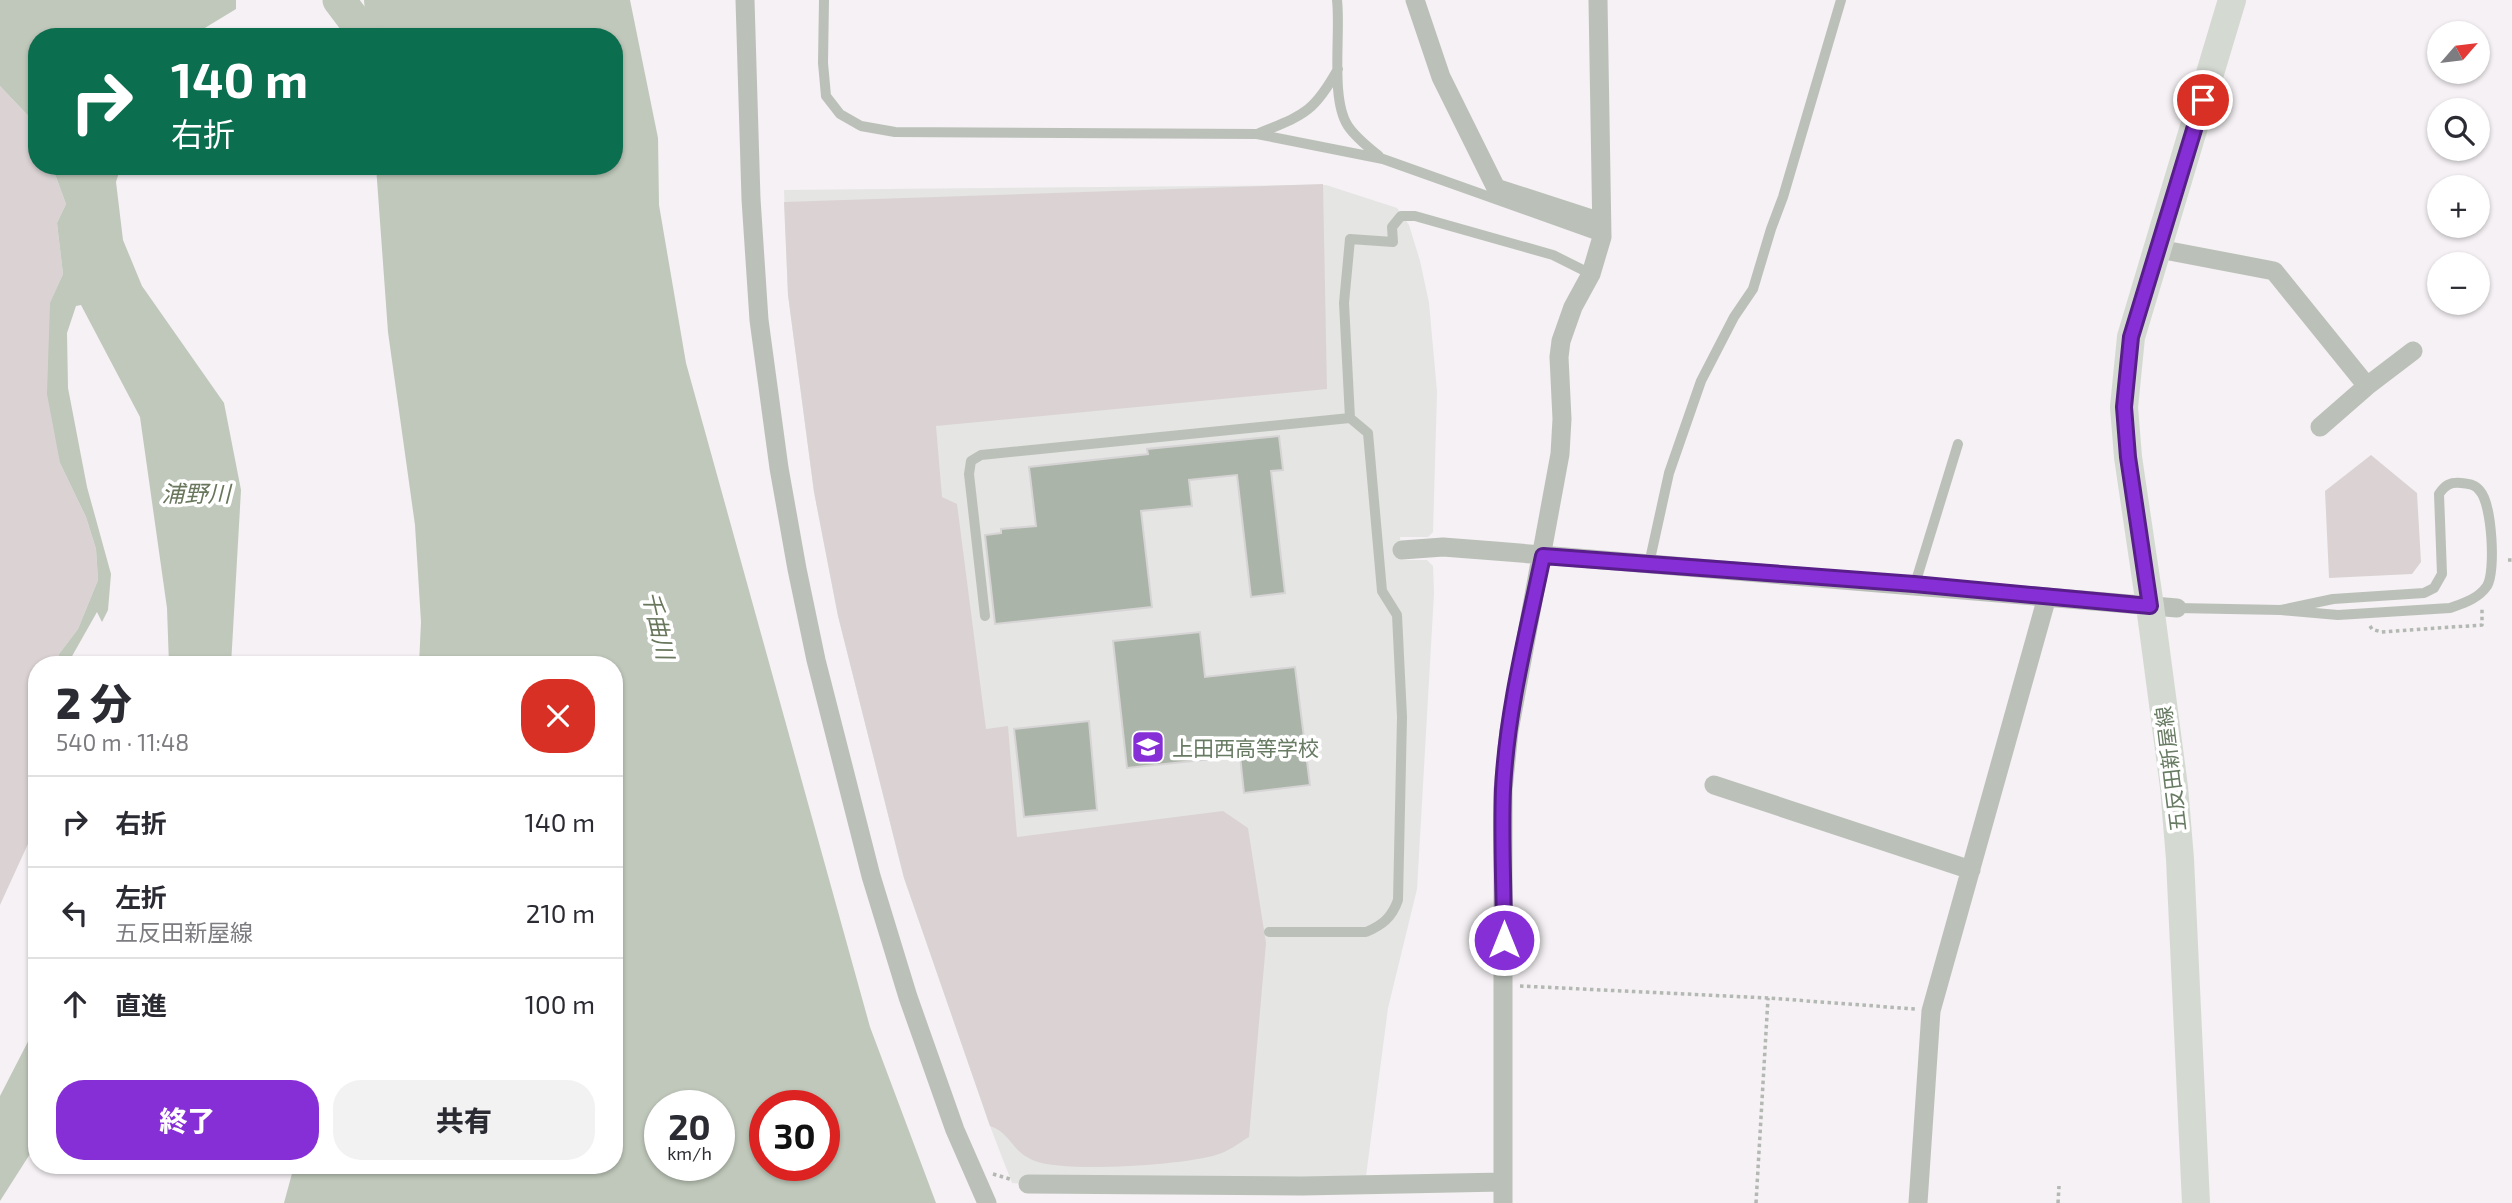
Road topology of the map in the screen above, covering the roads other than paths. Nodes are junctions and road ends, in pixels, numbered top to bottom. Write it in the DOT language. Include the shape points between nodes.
graph roads {
  1 [pos="745,0"];
  2 [pos="824,0"];
  3 [pos="1337,0"];
  4 [pos="1415,0"];
  5 [pos="1598,0"];
  6 [pos="1841,0"];
  7 [pos="2232,0"];
  8 [pos="1338,69"];
  9 [pos="1257,134"];
  10 [pos="1382,159"];
  11 [pos="1602,230"];
  12 [pos="2159,249"];
  13 [pos="1591,274"];
  14 [pos="2413,351"];
  15 [pos="2367,386"];
  16 [pos="1350,418"];
  17 [pos="2320,427"];
  18 [pos="1958,444"];
  19 [pos="1378,550"];
  20 [pos="1402,550"];
  21 [pos="1543,556"];
  22 [pos="1649,564"];
  23 [pos="1914,584"];
  24 [pos="2047,597"];
  25 [pos="2163,607"];
  26 [pos="2281,610"];
  27 [pos="985,616"];
  28 [pos="1714,785"];
  29 [pos="1971,870"];
  30 [pos="1269,932"];
  31 [pos="1503,1182"];
  32 [pos="1028,1184"];
  33 [pos="1302,1194"];
  34 [pos="987,1203"];
  35 [pos="1503,1203"];
  36 [pos="1918,1203"];
  37 [pos="2197,1203"];
  1 -- 34 [label="street" via="759,320 797,569 871,876 955,1130"];
  2 -- 9 [label="lane" via="826,96 839,114 861,126 895,132"];
  3 -- 8 [label="lane"];
  4 -- 11 [label="street" via="1441,77 1496,188"];
  5 -- 11 [label="street"];
  6 -- 22 [label="lane" via="1753,289 1701,381 1670,473"];
  7 -- 12 [label="street, 五反田新屋線"];
  8 -- 9 [label="lane" via="1314,106"];
  8 -- 10 [label="lane" via="1346,123"];
  9 -- 10 [label="lane"];
  10 -- 11 [label="lane"];
  11 -- 13 [label="street"];
  12 -- 15 [label="street" via="2274,271"];
  12 -- 25 [label="street, 五反田新屋線" via="2131,337 2124,407 2128,457"];
  13 -- 16 [label="lane" via="1553,255 1415,216 1401,216 1392,227 1393,242 1350,239 1344,303"];
  13 -- 21 [label="street" via="1561,341 1560,454"];
  14 -- 15 [label="street"];
  15 -- 17 [label="street"];
  16 -- 19 [label="lane" via="1368,433"];
  16 -- 27 [label="lane" via="981,455 971,461 970,474"];
  18 -- 23 [label="lane"];
  19 -- 20 [label="lane"];
  19 -- 30 [label="lane" via="1382,591 1397,615 1402,717 1398,900 1393,915 1366,932"];
  20 -- 21 [label="street" via="1443,547"];
  21 -- 22 [label="street"];
  21 -- 31 [label="street" via="1517,679 1503,790"];
  22 -- 23 [label="street"];
  23 -- 24 [label="street"];
  24 -- 25 [label="street"];
  24 -- 29 [label="street"];
  25 -- 26 [label="lane"];
  25 -- 37 [label="street, 五反田新屋線"];
  26 -- 26 [label="lane" via="2333,599 2424,593 2434,588 2442,574 2439,494 2453,482 2472,484 2481,491 2490,518 2491,578 2479,595 2450,608 2427,610 2338,615"];
  28 -- 29 [label="street"];
  29 -- 36 [label="street" via="1931,1011"];
  31 -- 33 [label="street"];
  31 -- 35 [label="street"];
  32 -- 33 [label="street"];
}
